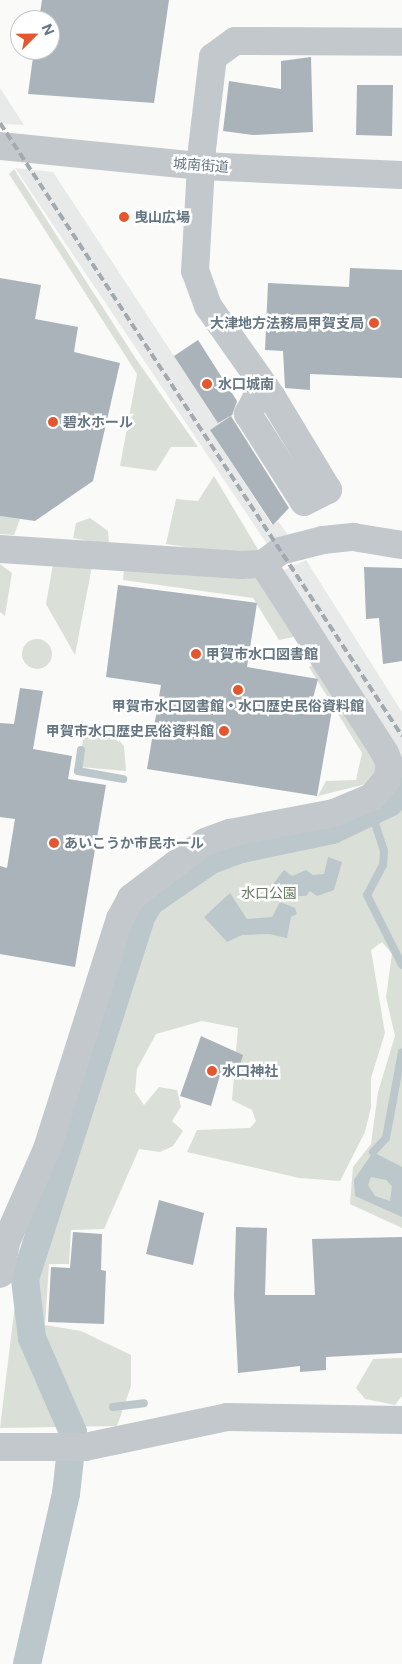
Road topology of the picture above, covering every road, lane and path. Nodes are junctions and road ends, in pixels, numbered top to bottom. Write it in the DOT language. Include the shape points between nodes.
graph roads {
  1 [pos="402,42"];
  2 [pos="0,146"];
  3 [pos="201,166"];
  4 [pos="402,175"];
  5 [pos="263,385"];
  6 [pos="402,545"];
  7 [pos="0,549"];
  8 [pos="263,564"];
  9 [pos="0,1274"];
  10 [pos="402,1420"];
  11 [pos="0,1447"];
  1 -- 3 [label="street" via="235,41 213,57"];
  2 -- 3 [label="street, 城南街道"];
  3 -- 4 [label="street, 城南街道"];
  3 -- 5 [label="street" via="195,271 208,306"];
  6 -- 8 [label="street" via="353,537 323,540 280,551"];
  7 -- 8 [label="street" via="141,560"];
  8 -- 9 [label="street" via="385,753 390,765 386,778 372,797 334,813 230,833 205,842 131,898 120,919 47,1149 6,1242"];
  10 -- 11 [label="street" via="227,1417 77,1447"];
}
